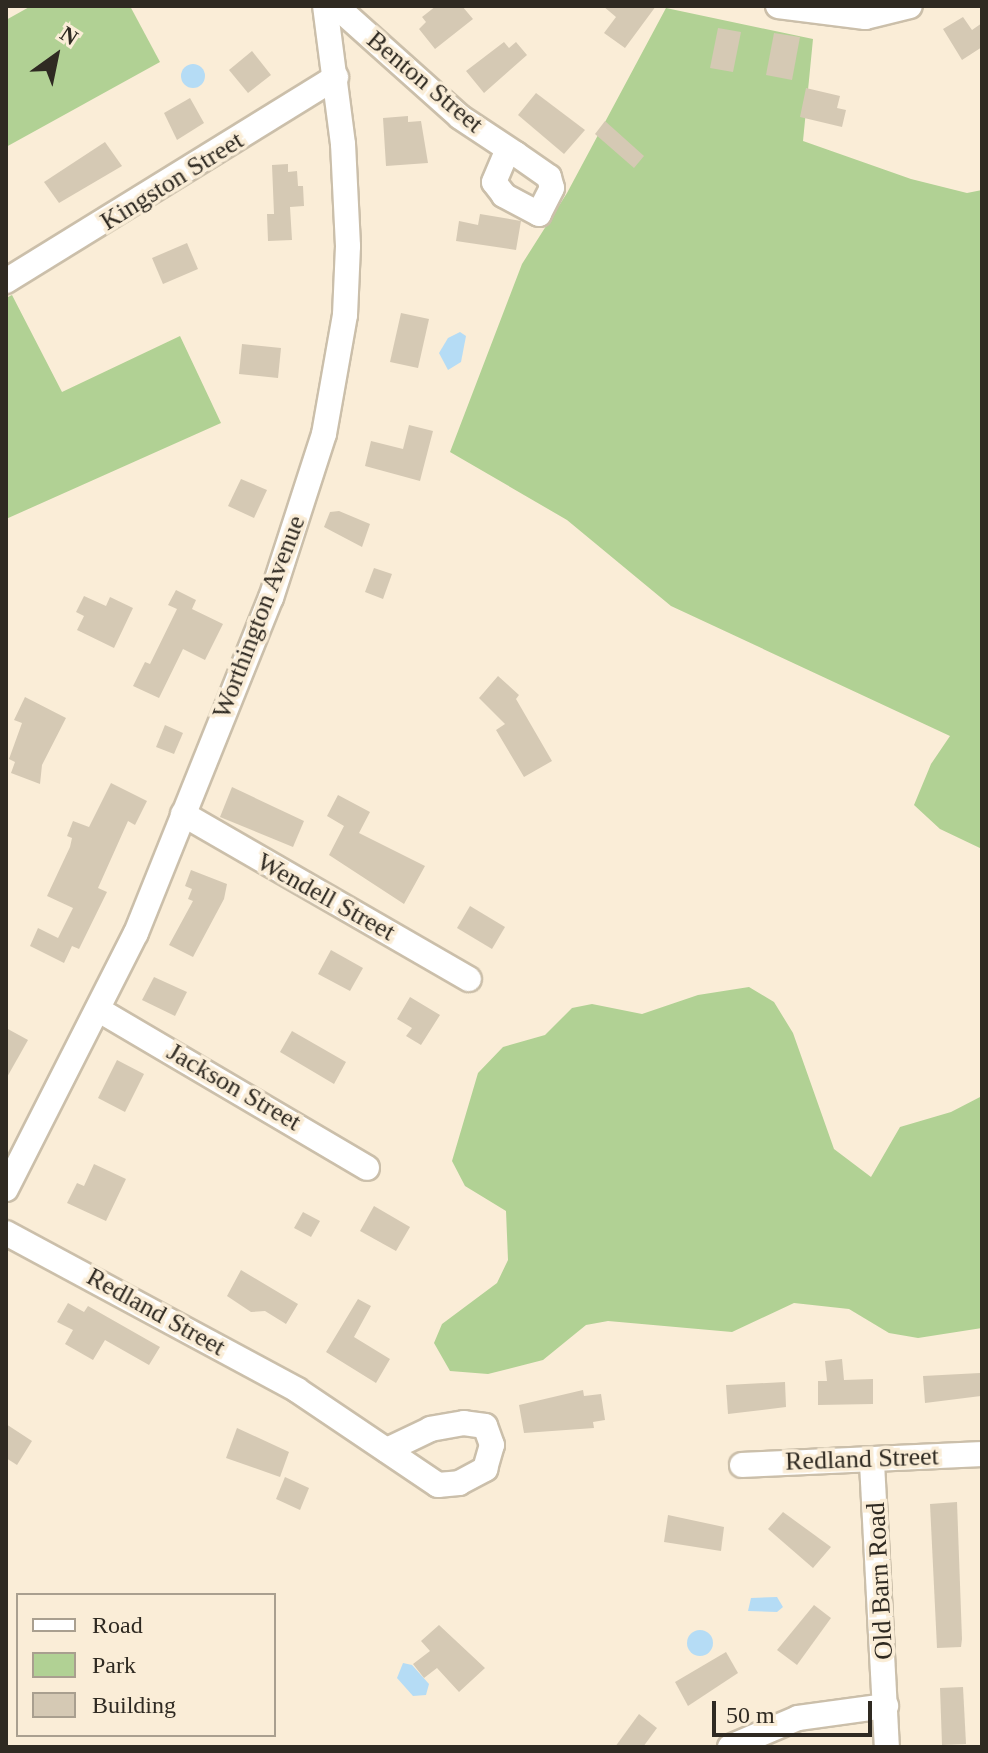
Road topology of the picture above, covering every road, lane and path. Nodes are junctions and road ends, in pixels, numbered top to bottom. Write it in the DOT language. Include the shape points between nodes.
graph roads {
  1 [pos="325,6"];
  2 [pos="336,6"];
  3 [pos="778,6"];
  4 [pos="910,6"];
  5 [pos="336,77"];
  6 [pos="516,154"];
  7 [pos="6,281"];
  8 [pos="183,814"];
  9 [pos="469,979"];
  10 [pos="99,1010"];
  11 [pos="367,1168"];
  12 [pos="6,1189"];
  13 [pos="6,1233"];
  14 [pos="387,1450"];
  15 [pos="982,1454"];
  16 [pos="872,1463"];
  17 [pos="742,1465"];
  18 [pos="886,1706"];
  19 [pos="730,1747"];
  20 [pos="887,1747"];
  1 -- 5 [label="street, Worthington Avenue"];
  2 -- 6 [label="street, Benton Street" via="460,117"];
  3 -- 4 [label="street" via="865,17"];
  5 -- 7 [label="street, Kingston Street"];
  5 -- 8 [label="street, Worthington Avenue" via="348,257 331,407 271,598"];
  8 -- 9 [label="street, Wendell Street"];
  8 -- 10 [label="street, Worthington Avenue"];
  10 -- 11 [label="street, Jackson Street"];
  10 -- 12 [label="street, Worthington Avenue"];
  13 -- 14 [label="street, Redland Street" via="304,1394"];
  15 -- 16 [label="street, Redland Street"];
  16 -- 17 [label="street, Redland Street"];
  16 -- 18 [label="street, Old Barn Road"];
  18 -- 19 [label="street" via="798,1718"];
  18 -- 20 [label="street, Old Barn Road"];
}
